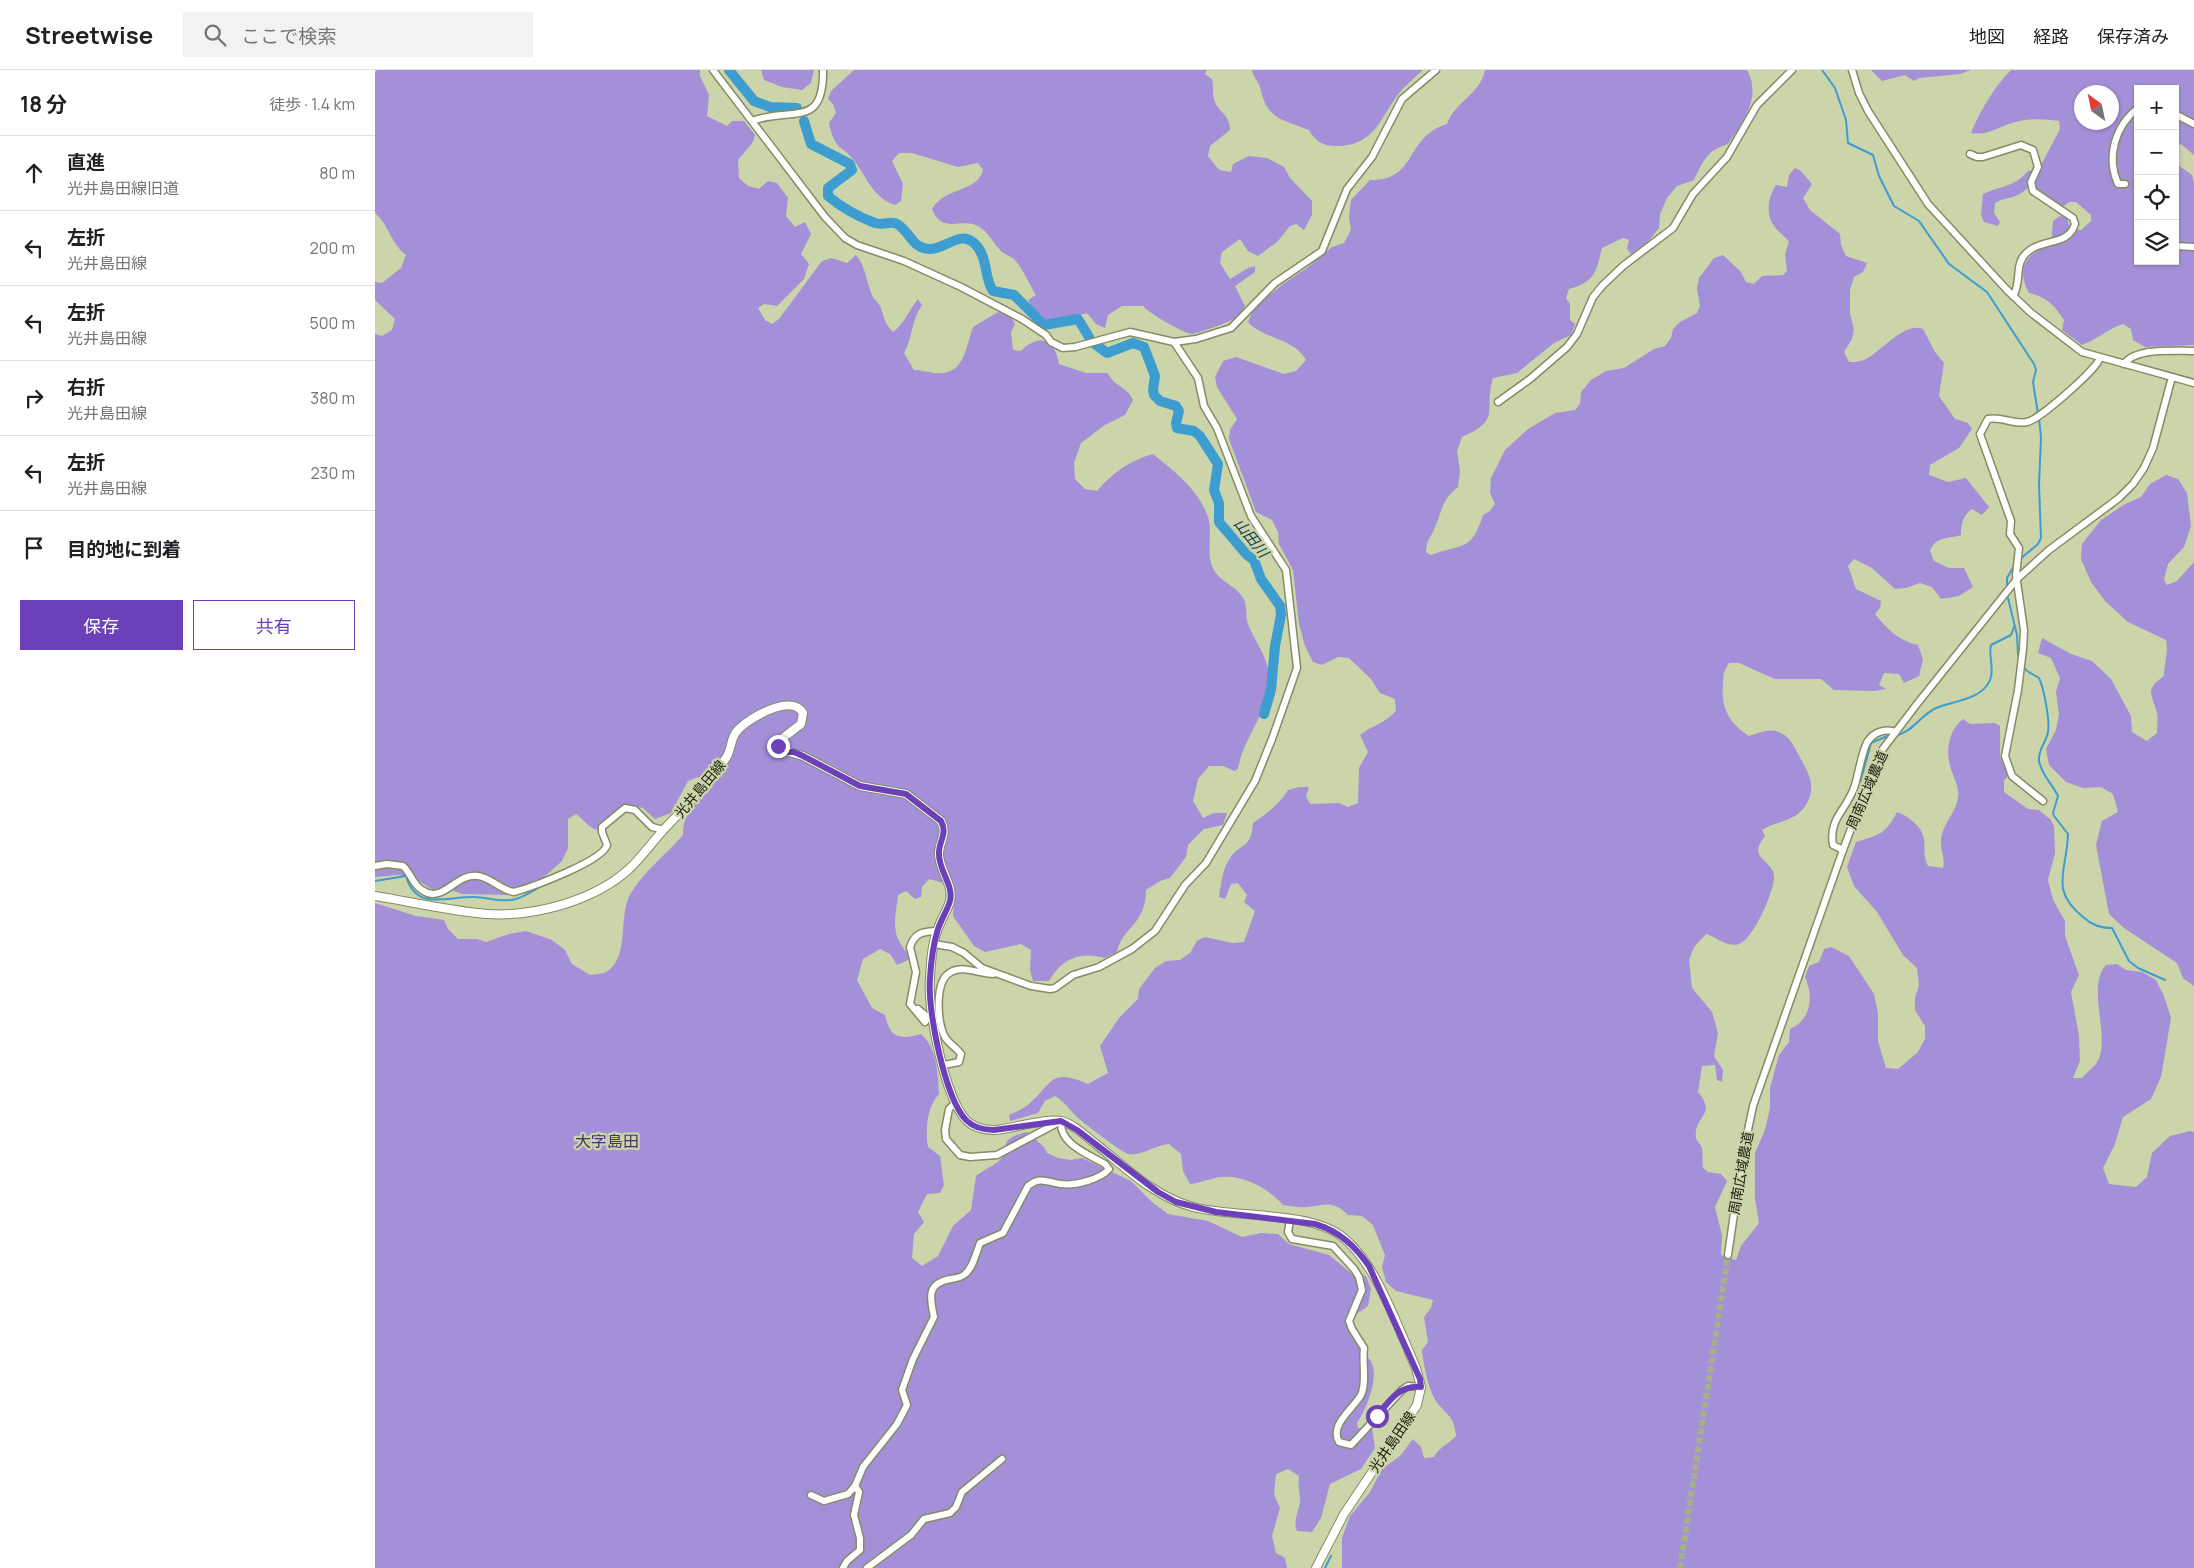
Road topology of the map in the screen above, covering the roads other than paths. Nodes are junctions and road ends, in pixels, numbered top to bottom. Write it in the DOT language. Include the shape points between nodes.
graph roads {
  1 [pos="713,70"];
  2 [pos="823,70"];
  3 [pos="1436,70"];
  4 [pos="1792,70"];
  5 [pos="1851,70"];
  6 [pos="2134,111"];
  7 [pos="2179,116"];
  8 [pos="752,121"];
  9 [pos="2194,124"];
  10 [pos="1970,154"];
  11 [pos="2125,184"];
  12 [pos="2179,246"];
  13 [pos="2194,247"];
  14 [pos="2013,296"];
  15 [pos="1174,342"];
  16 [pos="2194,351"];
  17 [pos="2100,358"];
  18 [pos="2124,364"];
  19 [pos="2172,377"];
  20 [pos="2194,383"];
  21 [pos="1498,402"];
  22 [pos="2017,579"];
  23 [pos="1895,732"];
  24 [pos="2043,801"];
  25 [pos="664,830"];
  26 [pos="1843,850"];
  27 [pos="375,866"];
  28 [pos="434,895"];
  29 [pos="375,896"];
  30 [pos="431,905"];
  31 [pos="937,931"];
  32 [pos="934,944"];
  33 [pos="999,974"];
  34 [pos="928,1021"];
  35 [pos="944,1065"];
  36 [pos="954,1104"];
  37 [pos="1061,1121"];
  38 [pos="1290,1220"];
  39 [pos="1728,1255"];
  40 [pos="1421,1387"];
  41 [pos="1002,1460"];
  42 [pos="855,1486"];
  43 [pos="811,1494"];
  44 [pos="843,1568"];
  45 [pos="867,1568"];
  46 [pos="1316,1568"];
  1 -- 8 [label="street"];
  2 -- 8 [label="street" via="822,95 811,109"];
  3 -- 15 [label="street" via="1402,98 1372,157 1347,190 1322,251 1275,284 1231,328 1206,337"];
  4 -- 21 [label="street" via="1757,105 1727,157 1693,194 1673,228 1602,286 1567,347"];
  5 -- 14 [label="street" via="1868,111 1935,214"];
  6 -- 11 [label="street" via="2115,139 2114,176 2118,184"];
  7 -- 9 [label="street"];
  8 -- 15 [label="street" via="835,230 857,245 905,261 961,286 1023,319 1063,348 1130,332"];
  10 -- 14 [label="street" via="1983,157 2021,145 2033,150 2038,167 2031,182 2033,191 2073,218 2075,224 2074,230 2063,238 2041,244 2026,253 2019,262 2017,288"];
  12 -- 13 [label="street"];
  14 -- 17 [label="street" via="2070,344"];
  15 -- 33 [label="street" via="1198,378 1204,406 1217,428 1251,516 1286,570 1296,659 1294,678 1255,781 1206,863 1185,885 1155,931 1133,949 1099,967 1073,975 1055,988 1031,986"];
  16 -- 18 [label="street" via="2148,352"];
  17 -- 18 [label="street"];
  17 -- 22 [label="street" via="2099,363 2039,417 2023,422 1988,419 1984,423 1980,434 2011,520 2009,534 2017,542"];
  18 -- 19 [label="street"];
  19 -- 20 [label="street"];
  19 -- 22 [label="street, 周南広域農道" via="2153,448 2133,484"];
  22 -- 23 [label="street, 周南広域農道"];
  22 -- 24 [label="street" via="2024,630 2023,649 2005,756 2012,776"];
  23 -- 26 [label="street, 周南広域農道" via="1879,754"];
  23 -- 26 [label="street" via="1880,732 1865,747 1854,788 1830,832 1833,845"];
  25 -- 28 [label="street" via="651,827 635,810 625,808 602,827 607,841 606,850 576,868 514,892 505,891 479,876 468,876"];
  25 -- 30 [label="main road, 光井島田線" via="628,869 595,891 573,900 540,909 497,914"];
  25 -- 31 [label="main road, 光井島田線" via="728,755 732,738 738,730 766,711 795,706 801,709 801,724 779,741 779,749 803,756 860,786 906,794 941,821 945,833 939,853 950,902"];
  26 -- 39 [label="street, 周南広域農道" via="1753,1106 1741,1159"];
  27 -- 28 [label="street" via="403,866 423,892"];
  28 -- 30 [label="street"];
  29 -- 30 [label="main road, 光井島田線"];
  31 -- 32 [label="main road, 光井島田線"];
  31 -- 34 [label="street" via="923,932 913,939 910,946 916,972 910,996"];
  32 -- 33 [label="street" via="964,953 981,968"];
  32 -- 34 [label="main road, 光井島田線"];
  33 -- 35 [label="street" via="959,970 951,972 941,982 939,1002 945,1037 961,1054 959,1062"];
  34 -- 35 [label="main road, 光井島田線"];
  35 -- 36 [label="main road, 光井島田線"];
  36 -- 37 [label="main road, 光井島田線" via="968,1122 985,1130"];
  36 -- 37 [label="street" via="949,1109 946,1139 960,1155 970,1157 997,1155"];
  37 -- 38 [label="main road" via="1176,1202 1216,1212"];
  37 -- 42 [label="street" via="1060,1131 1064,1139 1109,1169 1105,1174 1087,1180 1063,1184 1041,1179 1035,1181 1028,1186 1003,1233 980,1243 969,1271 963,1276 940,1281 933,1288 930,1297 934,1317 902,1390 907,1405 897,1424 863,1468"];
  38 -- 40 [label="main road" via="1329,1228 1360,1253 1394,1319"];
  38 -- 40 [label="street" via="1288,1232 1293,1239 1333,1246 1350,1263 1361,1283 1349,1321 1364,1348 1364,1384 1356,1402 1335,1430 1339,1442 1351,1446 1402,1390 1408,1386"];
  40 -- 46 [label="main road, 光井島田線" via="1417,1405 1344,1514"];
  41 -- 45 [label="street" via="962,1492 950,1513 924,1519 911,1535"];
  42 -- 43 [label="street" via="848,1494 824,1501"];
  42 -- 44 [label="street" via="859,1492 854,1515 860,1550"];
}
